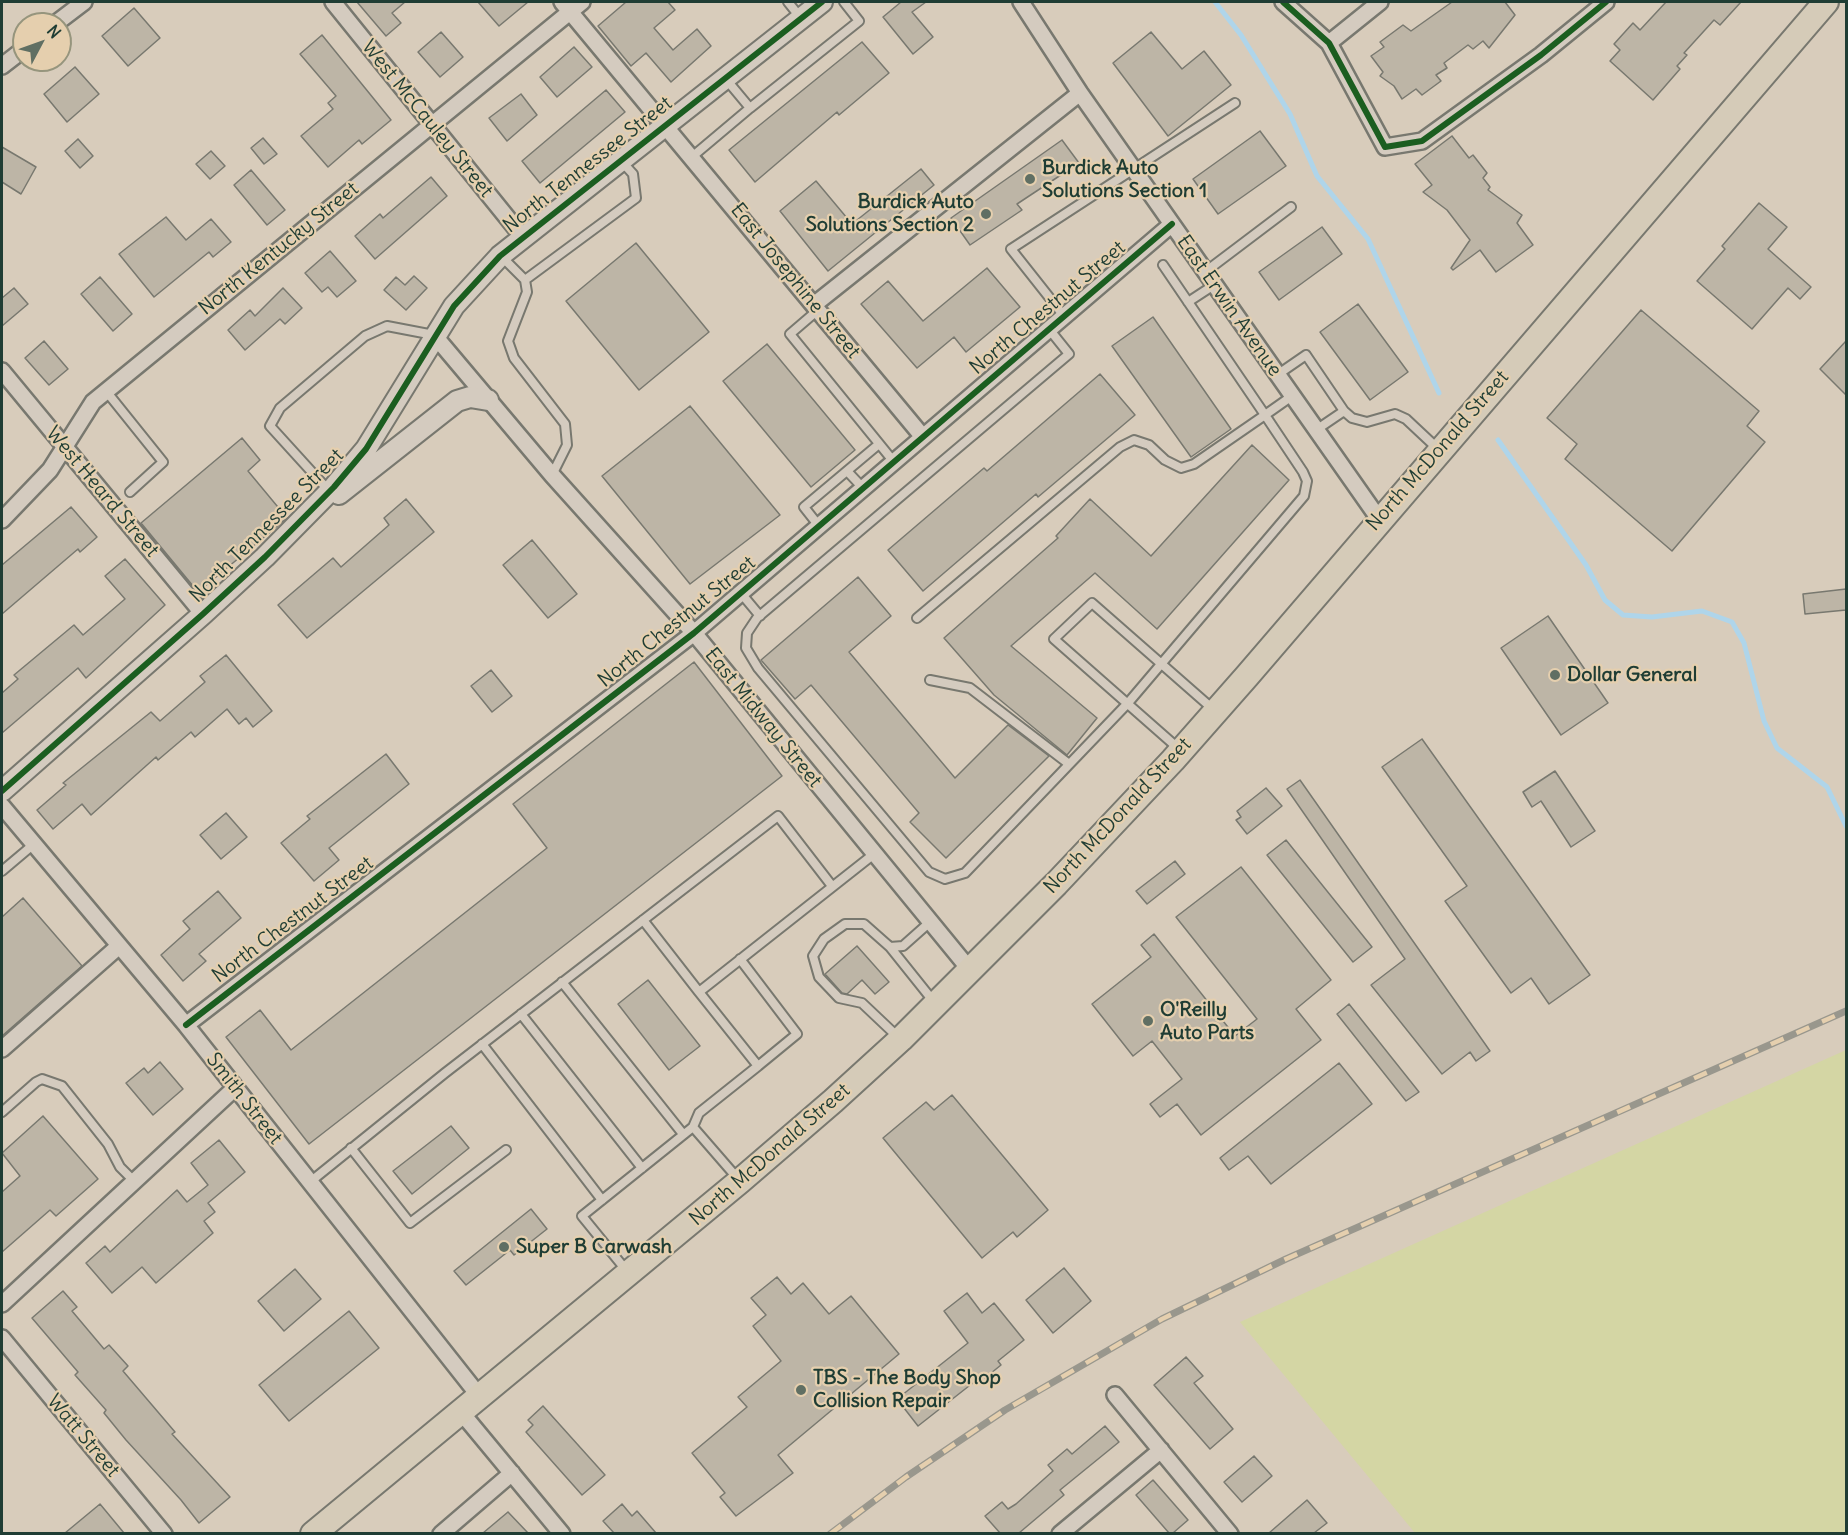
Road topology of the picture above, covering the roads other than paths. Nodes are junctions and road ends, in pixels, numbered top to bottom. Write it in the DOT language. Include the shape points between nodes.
graph roads {
  1 [pos="84,2"];
  2 [pos="333,2"];
  3 [pos="788,2"];
  4 [pos="822,2"];
  5 [pos="844,2"];
  6 [pos="1021,2"];
  7 [pos="1283,2"];
  8 [pos="1380,2"];
  9 [pos="1606,2"];
  10 [pos="1826,2"];
  11 [pos="571,5"];
  12 [pos="71,12"];
  13 [pos="801,18"];
  14 [pos="1329,43"];
  15 [pos="725,78"];
  16 [pos="1080,93"];
  17 [pos="1235,103"];
  18 [pos="750,108"];
  19 [pos="431,124"];
  20 [pos="667,125"];
  21 [pos="693,156"];
  22 [pos="621,160"];
  23 [pos="1134,170"];
  24 [pos="1291,207"];
  25 [pos="1172,224"];
  26 [pos="522,236"];
  27 [pos="500,256"];
  28 [pos="1162,265"];
  29 [pos="1209,278"];
  30 [pos="525,280"];
  31 [pos="1188,303"];
  32 [pos="817,306"];
  33 [pos="1064,316"];
  34 [pos="1049,329"];
  35 [pos="434,335"];
  36 [pos="2,371"];
  37 [pos="1277,375"];
  38 [pos="106,391"];
  39 [pos="1292,396"];
  40 [pos="488,400"];
  41 [pos="1344,411"];
  42 [pos="1265,415"];
  43 [pos="1316,430"];
  44 [pos="923,437"];
  45 [pos="879,444"];
  46 [pos="65,448"];
  47 [pos="1438,450"];
  48 [pos="894,462"];
  49 [pos="847,471"];
  50 [pos="552,475"];
  51 [pos="863,488"];
  52 [pos="130,492"];
  53 [pos="332,494"];
  54 [pos="1379,519"];
  55 [pos="2,520"];
  56 [pos="819,526"];
  57 [pos="740,592"];
  58 [pos="203,614"];
  59 [pos="760,615"];
  60 [pos="917,618"];
  61 [pos="694,633"];
  62 [pos="1161,664"];
  63 [pos="930,680"];
  64 [pos="1128,703"];
  65 [pos="1215,711"];
  66 [pos="1180,751"];
  67 [pos="1069,764"];
  68 [pos="2,790"];
  69 [pos="2,806"];
  70 [pos="34,844"];
  71 [pos="874,854"];
  72 [pos="2,872"];
  73 [pos="832,886"];
  74 [pos="643,920"];
  75 [pos="930,922"];
  76 [pos="119,946"];
  77 [pos="890,947"];
  78 [pos="740,959"];
  79 [pos="970,970"];
  80 [pos="562,982"];
  81 [pos="699,992"];
  82 [pos="936,1005"];
  83 [pos="521,1014"];
  84 [pos="186,1026"];
  85 [pos="901,1039"];
  86 [pos="482,1044"];
  87 [pos="2,1049"];
  88 [pos="758,1066"];
  89 [pos="235,1088"];
  90 [pos="2,1112"];
  91 [pos="693,1127"];
  92 [pos="683,1134"];
  93 [pos="351,1148"];
  94 [pos="506,1150"];
  95 [pos="642,1167"];
  96 [pos="134,1181"];
  97 [pos="740,1181"];
  98 [pos="310,1182"];
  99 [pos="602,1200"];
  100 [pos="629,1274"];
  101 [pos="2,1304"];
  102 [pos="2,1338"];
  103 [pos="1115,1395"];
  104 [pos="480,1397"];
  105 [pos="461,1412"];
  106 [pos="1161,1450"];
  107 [pos="512,1473"];
  108 [pos="164,1533"];
  109 [pos="313,1533"];
  110 [pos="441,1533"];
  111 [pos="562,1533"];
  112 [pos="1060,1533"];
  113 [pos="1230,1533"];
  1 -- 12 [label="street"];
  2 -- 19 [label="street, West McCauley Street"];
  3 -- 13 [label="lane"];
  4 -- 13 [label="street, North Tennessee Street"];
  5 -- 18 [label="lane" via="859,21"];
  6 -- 16 [label="street, East Erwin Avenue"];
  7 -- 14 [label="street"];
  8 -- 14 [label="street"];
  9 -- 14 [label="street" via="1541,55 1422,141 1385,147"];
  10 -- 47 [label="main road, North McDonald Street"];
  11 -- 19 [label="street, North Kentucky Street"];
  11 -- 20 [label="street, East Josephine Street"];
  13 -- 15 [label="street, North Tennessee Street"];
  15 -- 18 [label="lane"];
  15 -- 20 [label="street, North Tennessee Street"];
  16 -- 23 [label="street, East Erwin Avenue"];
  16 -- 32 [label="street"];
  17 -- 23 [label="lane"];
  18 -- 21 [label="lane"];
  19 -- 26 [label="street, West McCauley Street"];
  19 -- 38 [label="street, North Kentucky Street"];
  20 -- 21 [label="street, East Josephine Street"];
  20 -- 22 [label="street, North Tennessee Street"];
  21 -- 32 [label="street, East Josephine Street"];
  22 -- 26 [label="street, North Tennessee Street"];
  22 -- 30 [label="lane" via="633,174 636,198"];
  23 -- 25 [label="street, East Erwin Avenue"];
  23 -- 33 [label="lane" via="1011,249"];
  24 -- 29 [label="lane"];
  25 -- 29 [label="street, East Erwin Avenue"];
  25 -- 33 [label="street, North Chestnut Street"];
  26 -- 27 [label="street, North Tennessee Street"];
  27 -- 30 [label="lane"];
  27 -- 35 [label="street, North Tennessee Street" via="468,288"];
  28 -- 31 [label="lane"];
  29 -- 31 [label="lane"];
  29 -- 37 [label="street, East Erwin Avenue"];
  30 -- 50 [label="lane" via="527,292 508,340 514,358 565,423 567,445"];
  31 -- 42 [label="lane"];
  32 -- 44 [label="street, East Josephine Street"];
  32 -- 45 [label="lane" via="790,334"];
  33 -- 34 [label="street, North Chestnut Street"];
  34 -- 44 [label="street, North Chestnut Street"];
  34 -- 59 [label="lane" via="1069,354"];
  35 -- 40 [label="street, East Midway Street"];
  35 -- 53 [label="street, North Tennessee Street" via="396,403"];
  35 -- 53 [label="lane" via="387,326 365,336 280,408 270,426"];
  36 -- 46 [label="street, West Heard Street"];
  37 -- 39 [label="street, East Erwin Avenue"];
  37 -- 41 [label="lane" via="1306,355"];
  38 -- 46 [label="street, North Kentucky Street" via="93,402"];
  38 -- 52 [label="lane" via="163,462"];
  39 -- 42 [label="lane"];
  39 -- 43 [label="street, East Erwin Avenue"];
  40 -- 50 [label="street, East Midway Street"];
  40 -- 53 [label="street" via="471,397 457,401"];
  41 -- 43 [label="lane"];
  41 -- 47 [label="lane" via="1367,422 1395,414 1406,419"];
  42 -- 60 [label="lane" via="1194,464 1181,468 1142,441 1134,440 1120,447"];
  42 -- 62 [label="lane" via="1303,472 1307,481 1304,496"];
  43 -- 54 [label="street, East Erwin Avenue"];
  44 -- 48 [label="street, North Chestnut Street"];
  45 -- 48 [label="lane"];
  45 -- 49 [label="lane"];
  46 -- 55 [label="street, North Kentucky Street" via="44,477"];
  46 -- 58 [label="street, West Heard Street"];
  47 -- 54 [label="main road, North McDonald Street"];
  48 -- 51 [label="street, North Chestnut Street"];
  49 -- 51 [label="lane"];
  49 -- 56 [label="lane" via="804,507"];
  50 -- 61 [label="street, East Midway Street"];
  51 -- 56 [label="street, North Chestnut Street"];
  53 -- 58 [label="street, North Tennessee Street"];
  54 -- 65 [label="main road, North McDonald Street"];
  56 -- 57 [label="street, North Chestnut Street"];
  57 -- 59 [label="lane"];
  57 -- 61 [label="street, North Chestnut Street"];
  58 -- 68 [label="street, North Tennessee Street"];
  59 -- 67 [label="lane" via="747,633 750,656 921,864 937,876 951,879 965,873"];
  61 -- 71 [label="street, East Midway Street"];
  61 -- 84 [label="street, North Chestnut Street"];
  62 -- 64 [label="lane"];
  62 -- 64 [label="lane" via="1092,603 1054,639"];
  62 -- 65 [label="lane"];
  63 -- 67 [label="lane" via="970,688"];
  64 -- 66 [label="lane"];
  64 -- 67 [label="lane"];
  65 -- 66 [label="main road, North McDonald Street"];
  66 -- 79 [label="main road, North McDonald Street"];
  69 -- 70 [label="street, Smith Street"];
  70 -- 72 [label="lane"];
  70 -- 76 [label="street, Smith Street"];
  71 -- 73 [label="lane"];
  71 -- 75 [label="street, East Midway Street"];
  73 -- 74 [label="lane" via="778,816"];
  73 -- 78 [label="lane"];
  74 -- 80 [label="lane"];
  74 -- 81 [label="lane"];
  75 -- 77 [label="lane" via="903,946"];
  75 -- 79 [label="street, East Midway Street"];
  76 -- 84 [label="street, Smith Street"];
  76 -- 87 [label="street"];
  77 -- 82 [label="lane"];
  77 -- 85 [label="lane" via="864,924 845,924 824,939 813,956 819,976 839,998 862,1003"];
  78 -- 81 [label="lane"];
  78 -- 88 [label="lane" via="797,1034"];
  79 -- 82 [label="main road, North McDonald Street"];
  80 -- 83 [label="lane"];
  80 -- 92 [label="lane"];
  81 -- 88 [label="lane"];
  82 -- 85 [label="main road, North McDonald Street"];
  83 -- 86 [label="lane"];
  83 -- 95 [label="lane"];
  84 -- 89 [label="street, Smith Street"];
  85 -- 97 [label="main road, North McDonald Street"];
  86 -- 93 [label="lane"];
  86 -- 99 [label="lane"];
  88 -- 91 [label="lane" via="699,1113"];
  89 -- 96 [label="street"];
  89 -- 98 [label="street, Smith Street"];
  90 -- 96 [label="lane" via="42,1079 62,1086"];
  91 -- 92 [label="lane"];
  91 -- 97 [label="lane"];
  92 -- 95 [label="lane"];
  93 -- 94 [label="lane" via="410,1223"];
  93 -- 98 [label="lane"];
  95 -- 99 [label="lane"];
  96 -- 101 [label="street"];
  97 -- 100 [label="main road, North McDonald Street"];
  98 -- 104 [label="street, Smith Street"];
  99 -- 100 [label="lane" via="582,1216"];
  100 -- 104 [label="main road, North McDonald Street"];
  102 -- 108 [label="street, Watt Street"];
  103 -- 106 [label="street"];
  104 -- 105 [label="main road, North McDonald Street"];
  105 -- 107 [label="street"];
  105 -- 109 [label="main road, North McDonald Street"];
  106 -- 112 [label="street"];
  106 -- 113 [label="street"];
  107 -- 110 [label="street"];
  107 -- 111 [label="street"];
}
